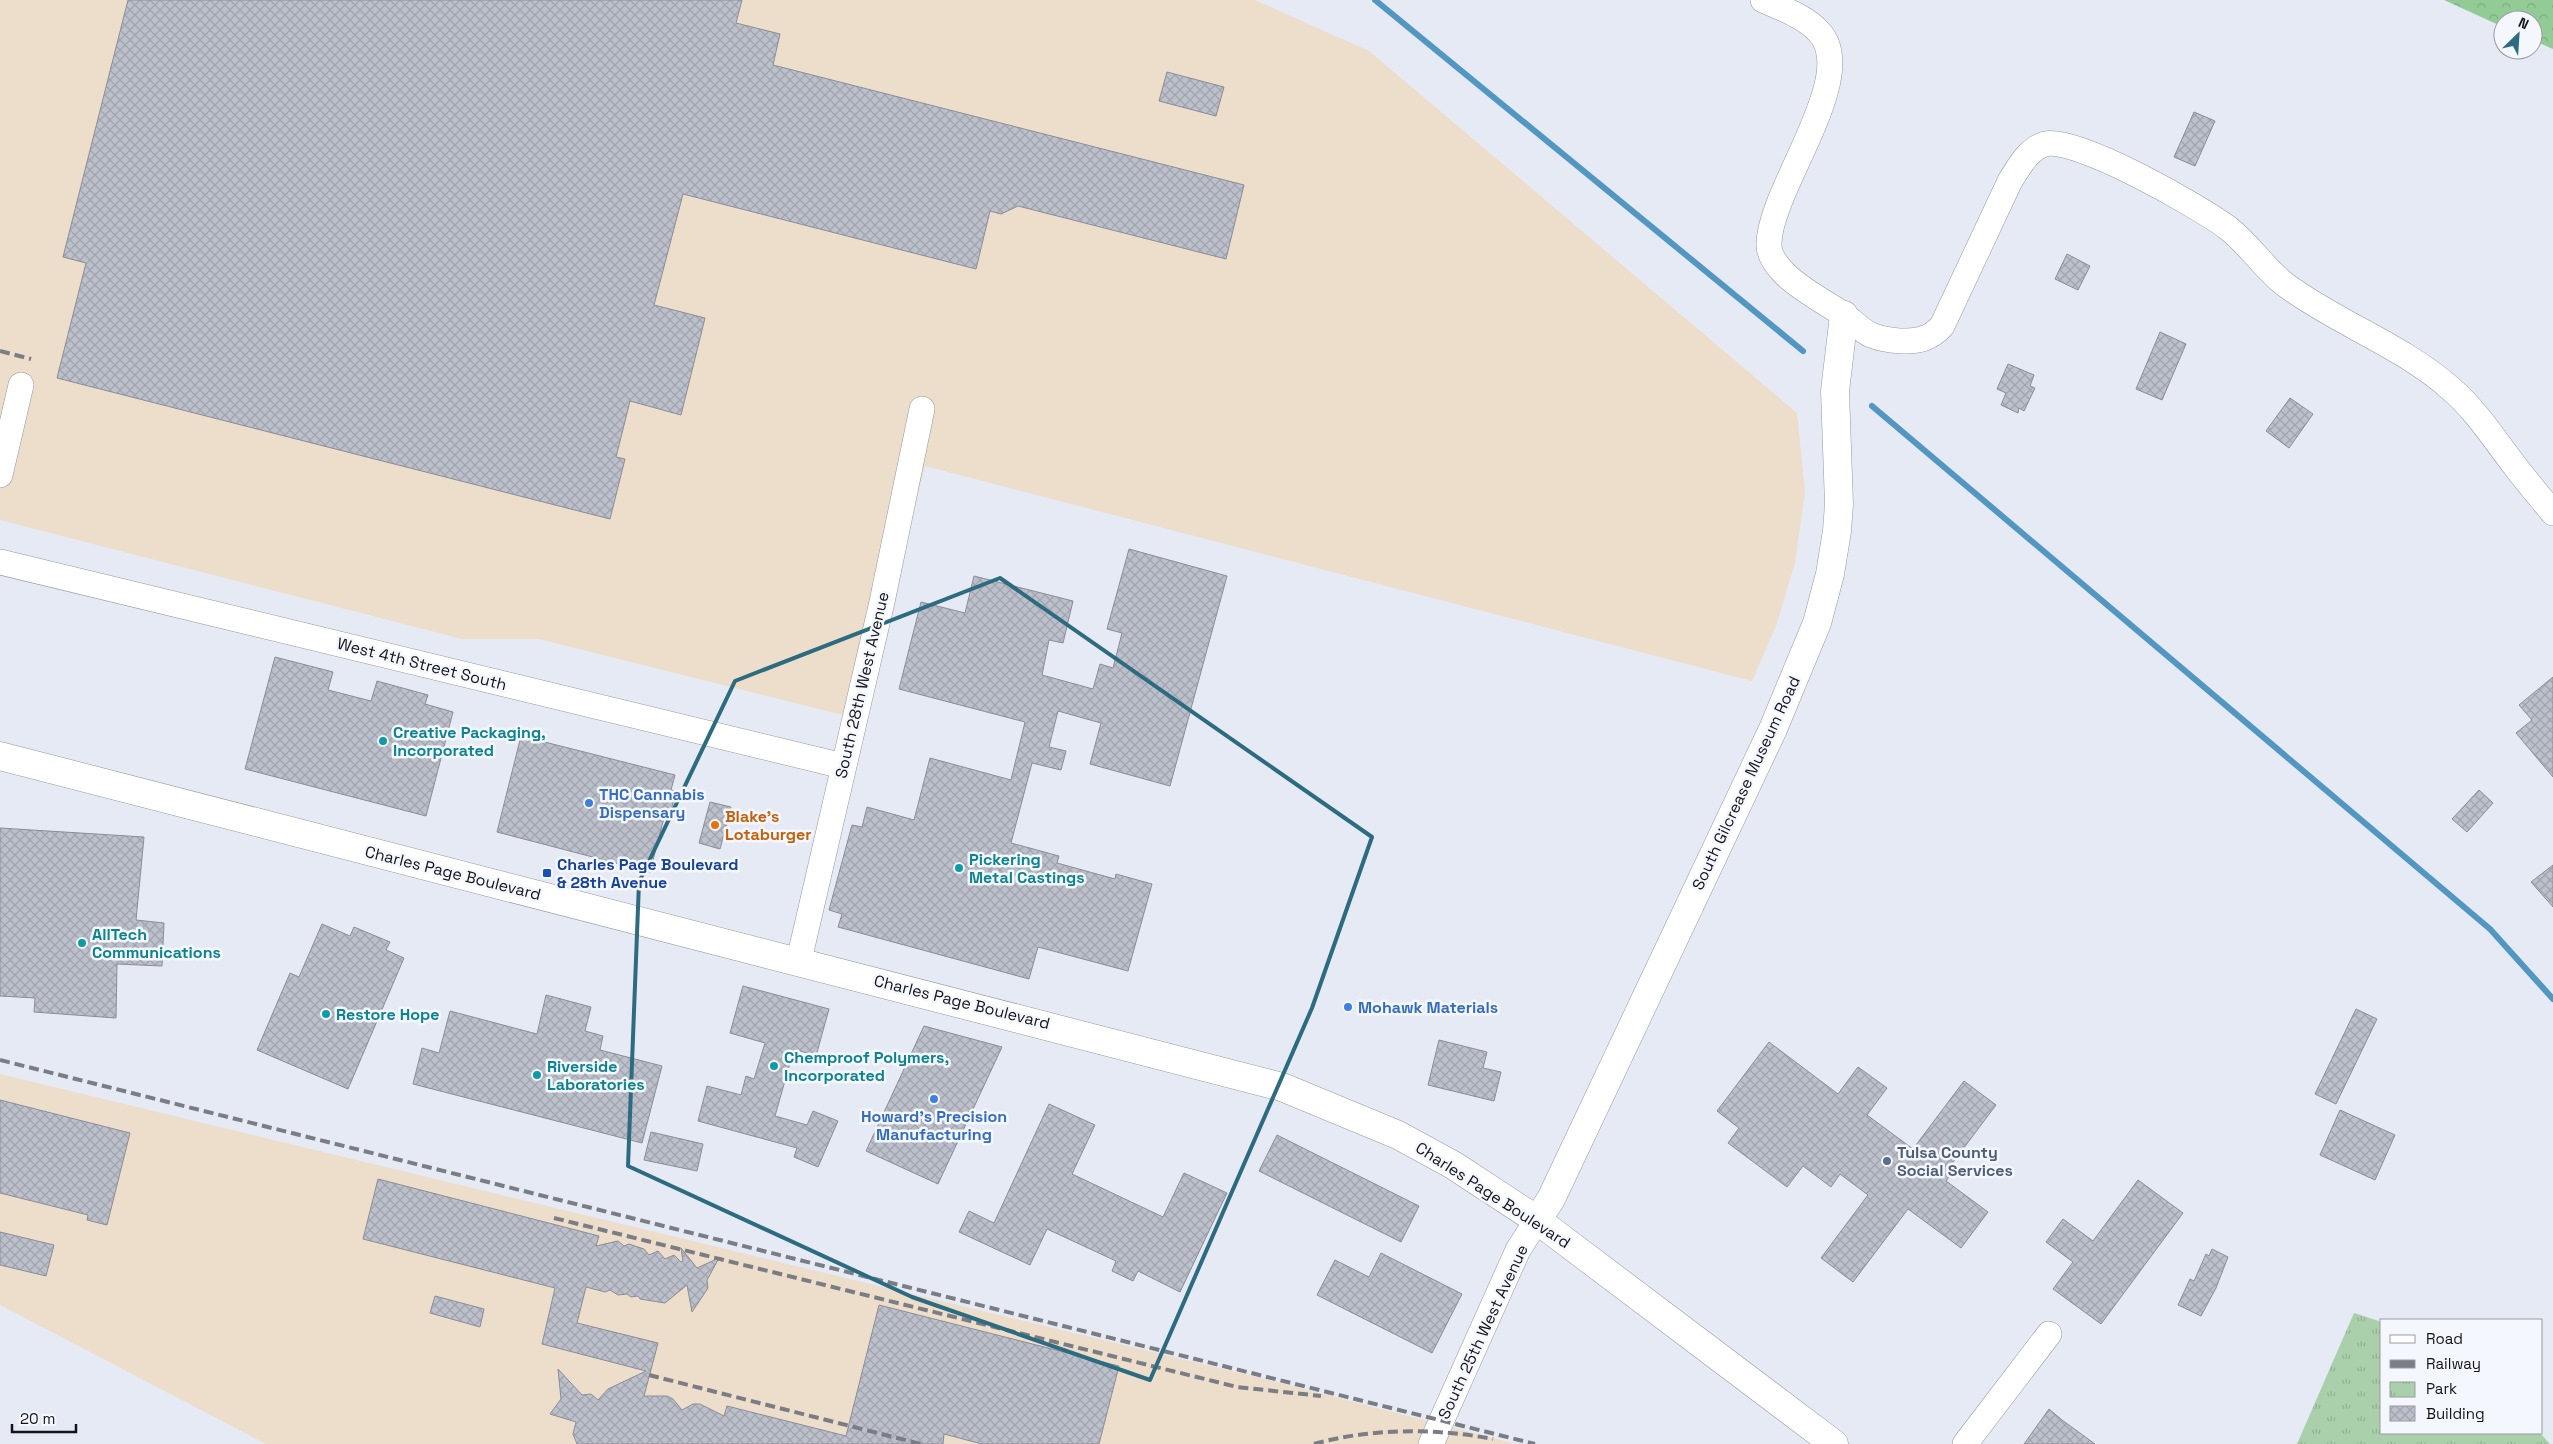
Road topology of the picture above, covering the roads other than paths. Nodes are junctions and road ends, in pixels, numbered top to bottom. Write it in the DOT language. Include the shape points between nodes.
graph roads {
  1 [pos="1763,0"];
  2 [pos="1844,315"];
  3 [pos="20,386"];
  4 [pos="922,409"];
  5 [pos="0,475"];
  6 [pos="2553,513"];
  7 [pos="0,562"];
  8 [pos="0,756"];
  9 [pos="843,766"];
  10 [pos="798,960"];
  11 [pos="1537,1220"];
  12 [pos="2049,1334"];
  13 [pos="1431,1444"];
  14 [pos="1834,1444"];
  15 [pos="1965,1444"];
  1 -- 2 [label="street" via="1819,32 1826,43 1830,75 1824,100 1780,201 1769,246 1773,260 1786,275"];
  2 -- 6 [label="street" via="1871,335 1910,340 1928,337 1942,326 2010,181 2023,161 2044,144 2072,146 2186,200 2228,228 2288,287 2401,351 2431,372 2468,406"];
  2 -- 11 [label="main road, South Gilcrease Museum Road" via="1835,390 1837,530 1817,623 1773,729 1551,1200"];
  3 -- 5 [label="street"];
  4 -- 9 [label="street, South 28th West Avenue" via="882,602"];
  7 -- 9 [label="street, West 4th Street South"];
  8 -- 10 [label="main road, Charles Page Boulevard"];
  9 -- 10 [label="street, South 28th West Avenue"];
  10 -- 11 [label="main road, Charles Page Boulevard" via="1282,1086 1398,1135 1453,1165"];
  11 -- 13 [label="street, South 25th West Avenue" via="1518,1250"];
  11 -- 14 [label="main road, Charles Page Boulevard"];
  12 -- 15 [label="street"];
}
